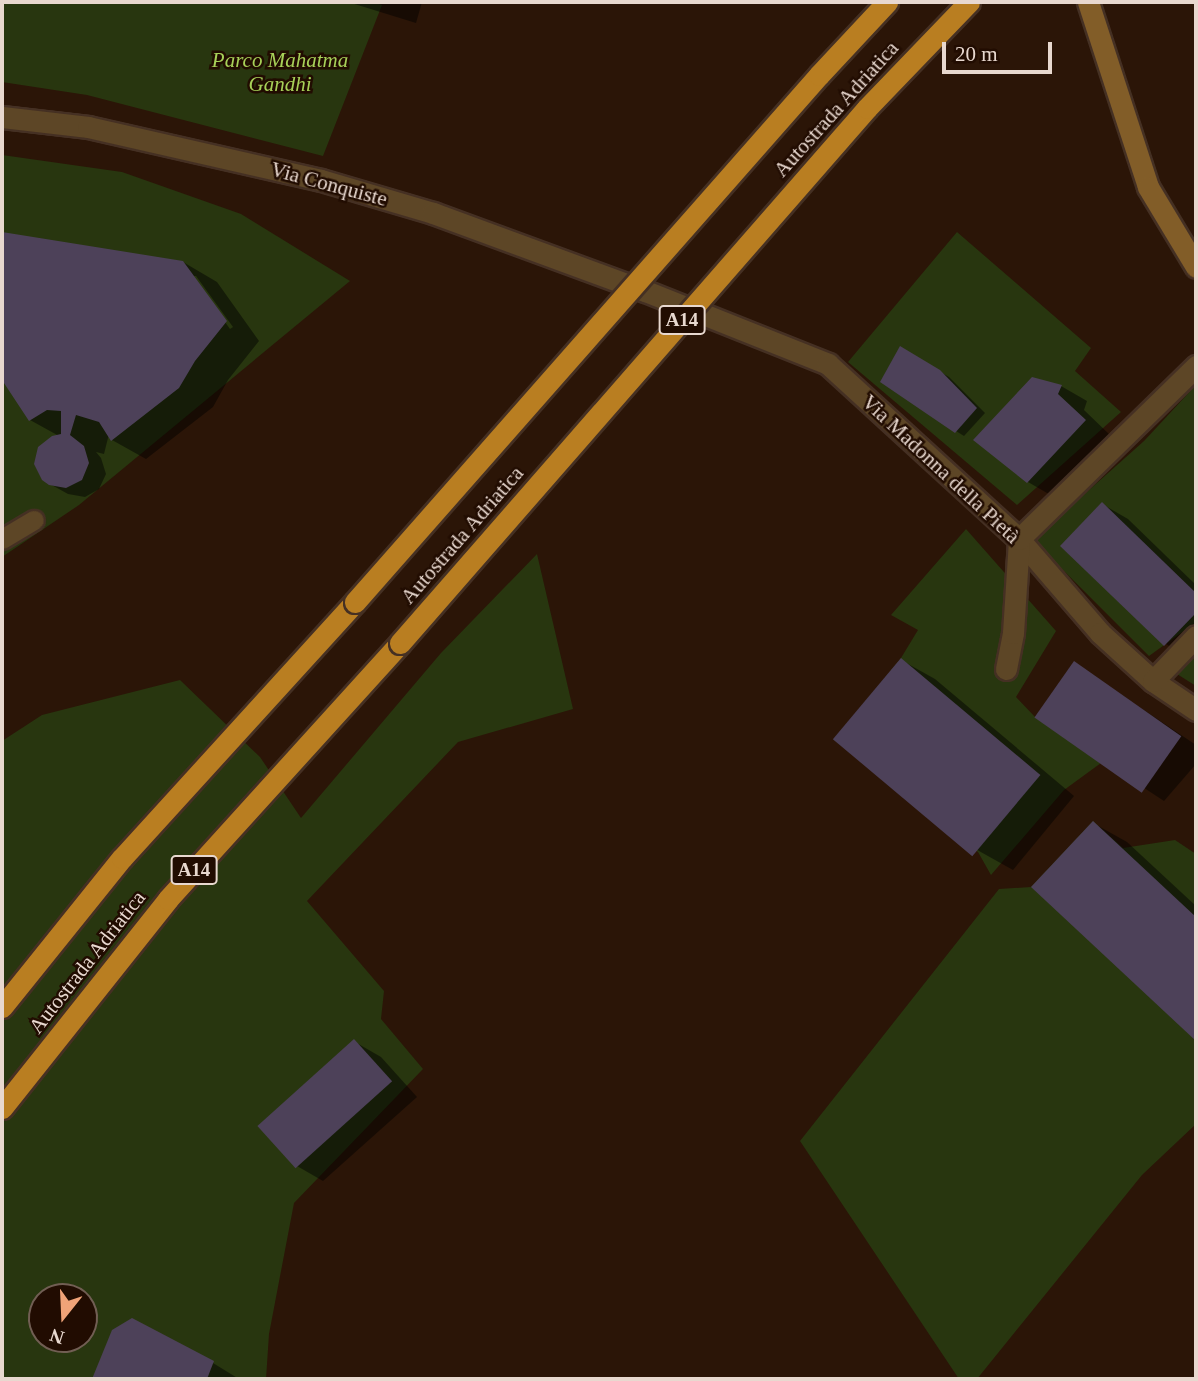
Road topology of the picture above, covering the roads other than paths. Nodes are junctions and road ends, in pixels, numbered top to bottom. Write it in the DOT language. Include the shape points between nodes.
graph roads {
  1 [pos="887,2"];
  2 [pos="969,2"];
  3 [pos="1088,2"];
  4 [pos="2,117"];
  5 [pos="1196,267"];
  6 [pos="645,291"];
  7 [pos="1196,366"];
  8 [pos="34,520"];
  9 [pos="2,538"];
  10 [pos="1019,540"];
  11 [pos="1196,636"];
  12 [pos="1006,669"];
  13 [pos="1153,681"];
  14 [pos="1196,710"];
  15 [pos="2,1007"];
  16 [pos="2,1108"];
  1 -- 15 [label="highway, Autostrada Adriatica / A14, bridge" via="122,858"];
  2 -- 16 [label="highway, Autostrada Adriatica / A14, bridge" via="867,108 400,643 168,899"];
  3 -- 5 [label="main road" via="1147,187"];
  4 -- 6 [label="street, Via Conquiste" via="88,127 321,180 433,213"];
  6 -- 10 [label="street, Via Madonna della Pietà" via="828,365"];
  7 -- 10 [label="street"];
  8 -- 9 [label="lane"];
  10 -- 12 [label="street"];
  10 -- 13 [label="street, Via Madonna della Pietà" via="1100,633"];
  11 -- 13 [label="street"];
  13 -- 14 [label="street, Via Madonna della Pietà"];
}
